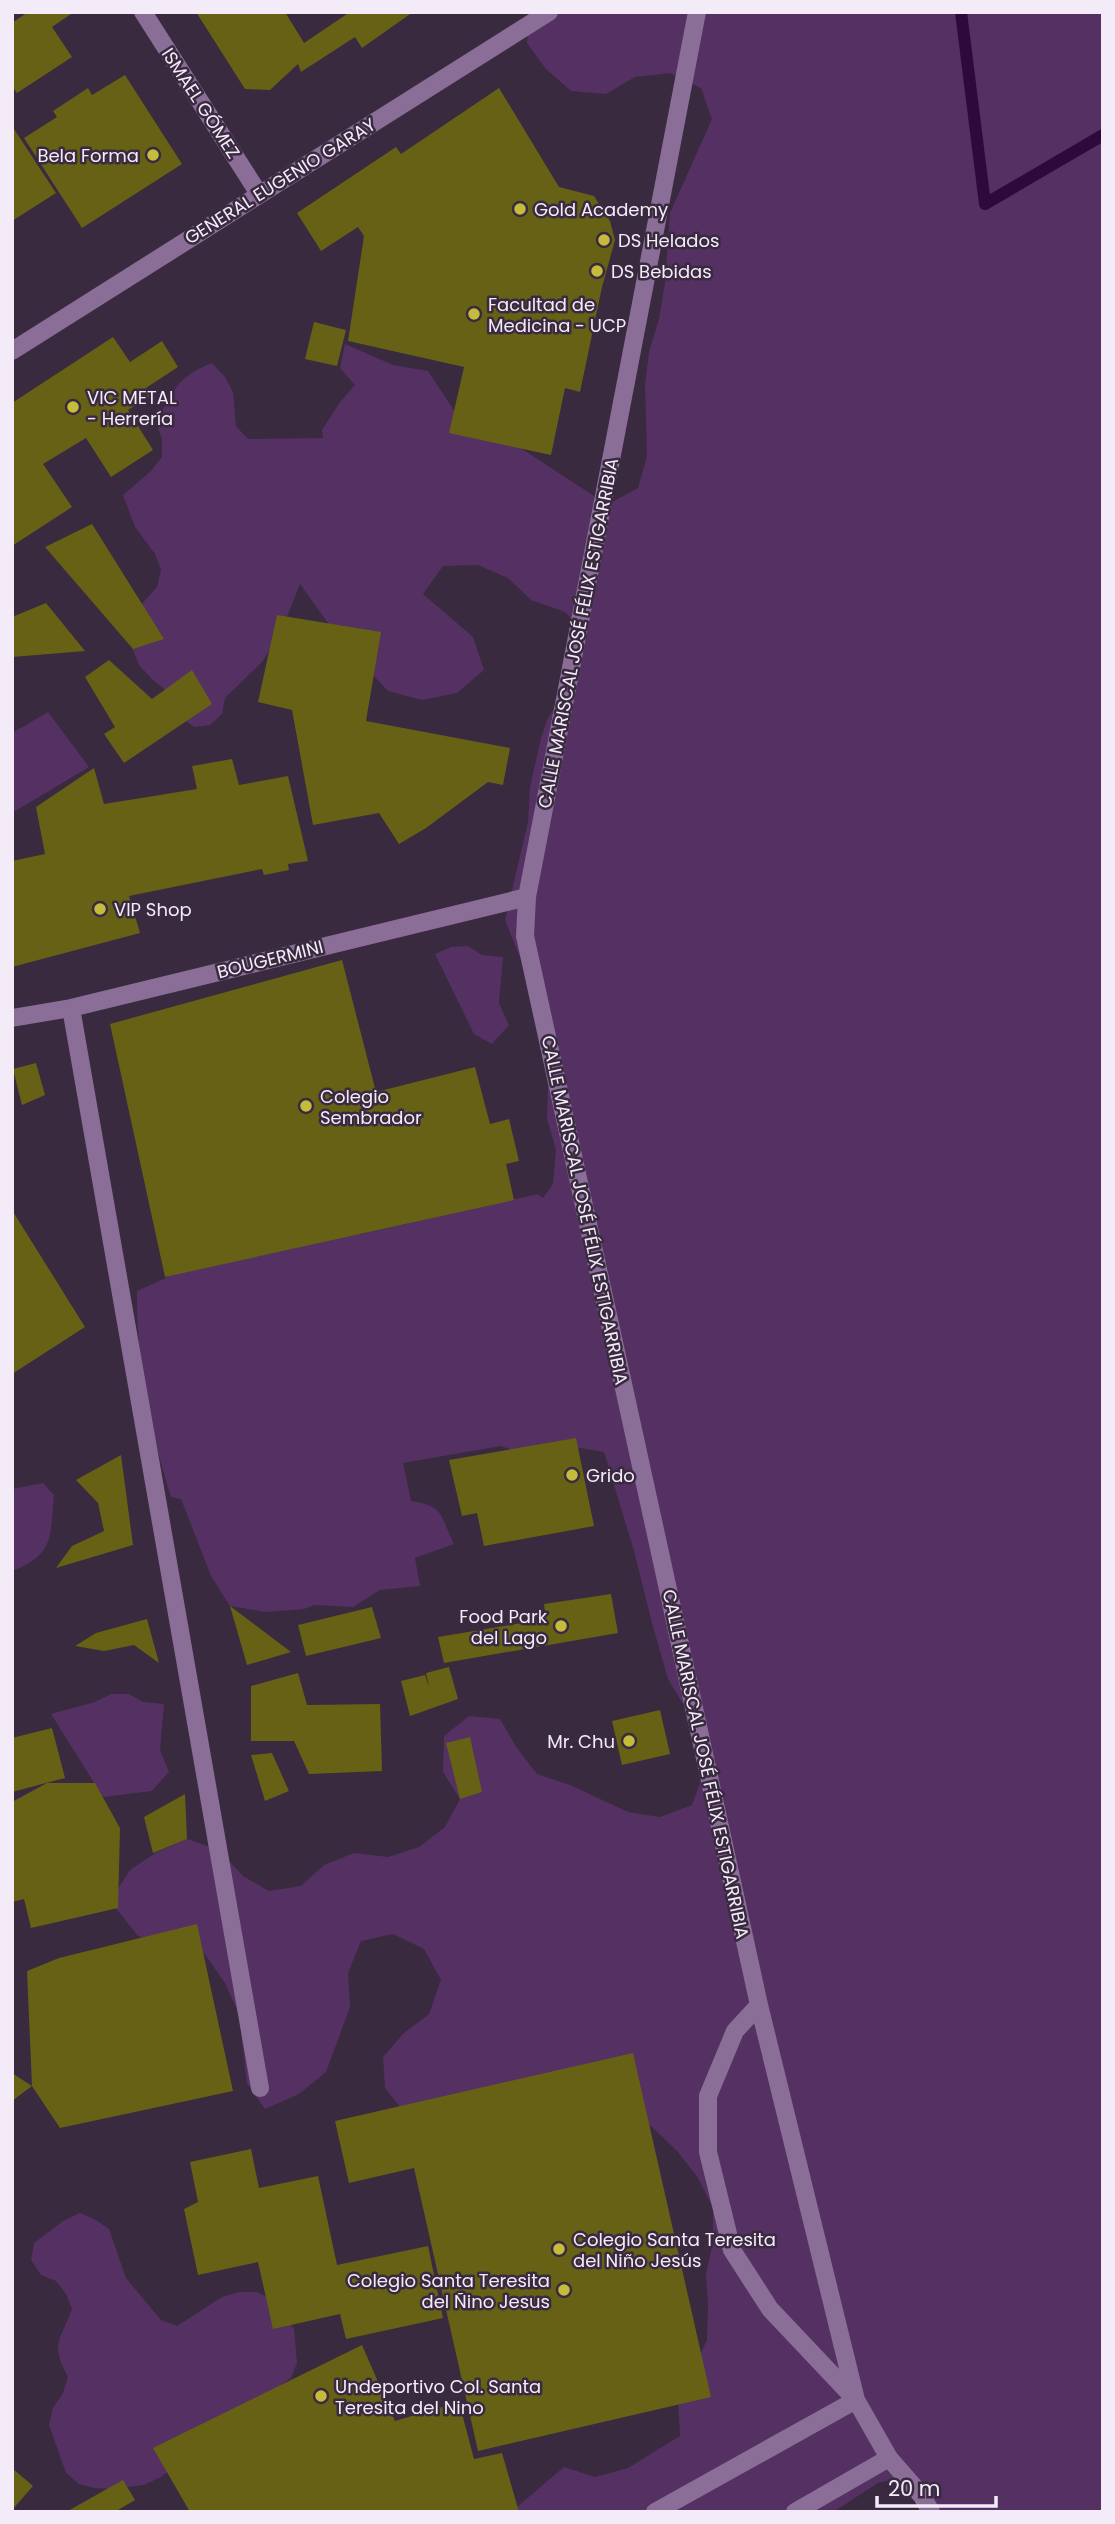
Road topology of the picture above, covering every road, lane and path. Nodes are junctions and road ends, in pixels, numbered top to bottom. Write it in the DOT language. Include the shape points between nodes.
graph roads {
  1 [pos="143,12"];
  2 [pos="549,12"];
  3 [pos="697,12"];
  4 [pos="259,194"];
  5 [pos="12,351"];
  6 [pos="527,897"];
  7 [pos="71,1008"];
  8 [pos="12,1018"];
  9 [pos="759,2005"];
  10 [pos="260,2088"];
  11 [pos="856,2400"];
  12 [pos="890,2458"];
  13 [pos="655,2512"];
  14 [pos="795,2512"];
  15 [pos="932,2512"];
  1 -- 4 [label="street, ISMAEL GÓMEZ"];
  2 -- 4 [label="street, GENERAL EUGENIO GARAY"];
  3 -- 6 [label="street, CALLE MARISCAL JOSÉ FÉLIX ESTIGARRIBIA"];
  4 -- 5 [label="street, GENERAL EUGENIO GARAY"];
  6 -- 7 [label="street, BOUGERMINI"];
  6 -- 9 [label="street, CALLE MARISCAL JOSÉ FÉLIX ESTIGARRIBIA" via="525,936"];
  7 -- 8 [label="street, BOUGERMINI"];
  7 -- 10 [label="street"];
  9 -- 11 [label="street, CALLE MARISCAL JOSÉ FÉLIX ESTIGARRIBIA"];
  9 -- 11 [label="street" via="735,2031 708,2096 708,2152 715,2183 732,2250 750,2280 787,2329"];
  11 -- 12 [label="street"];
  11 -- 13 [label="street"];
  12 -- 14 [label="street"];
  12 -- 15 [label="street"];
}
